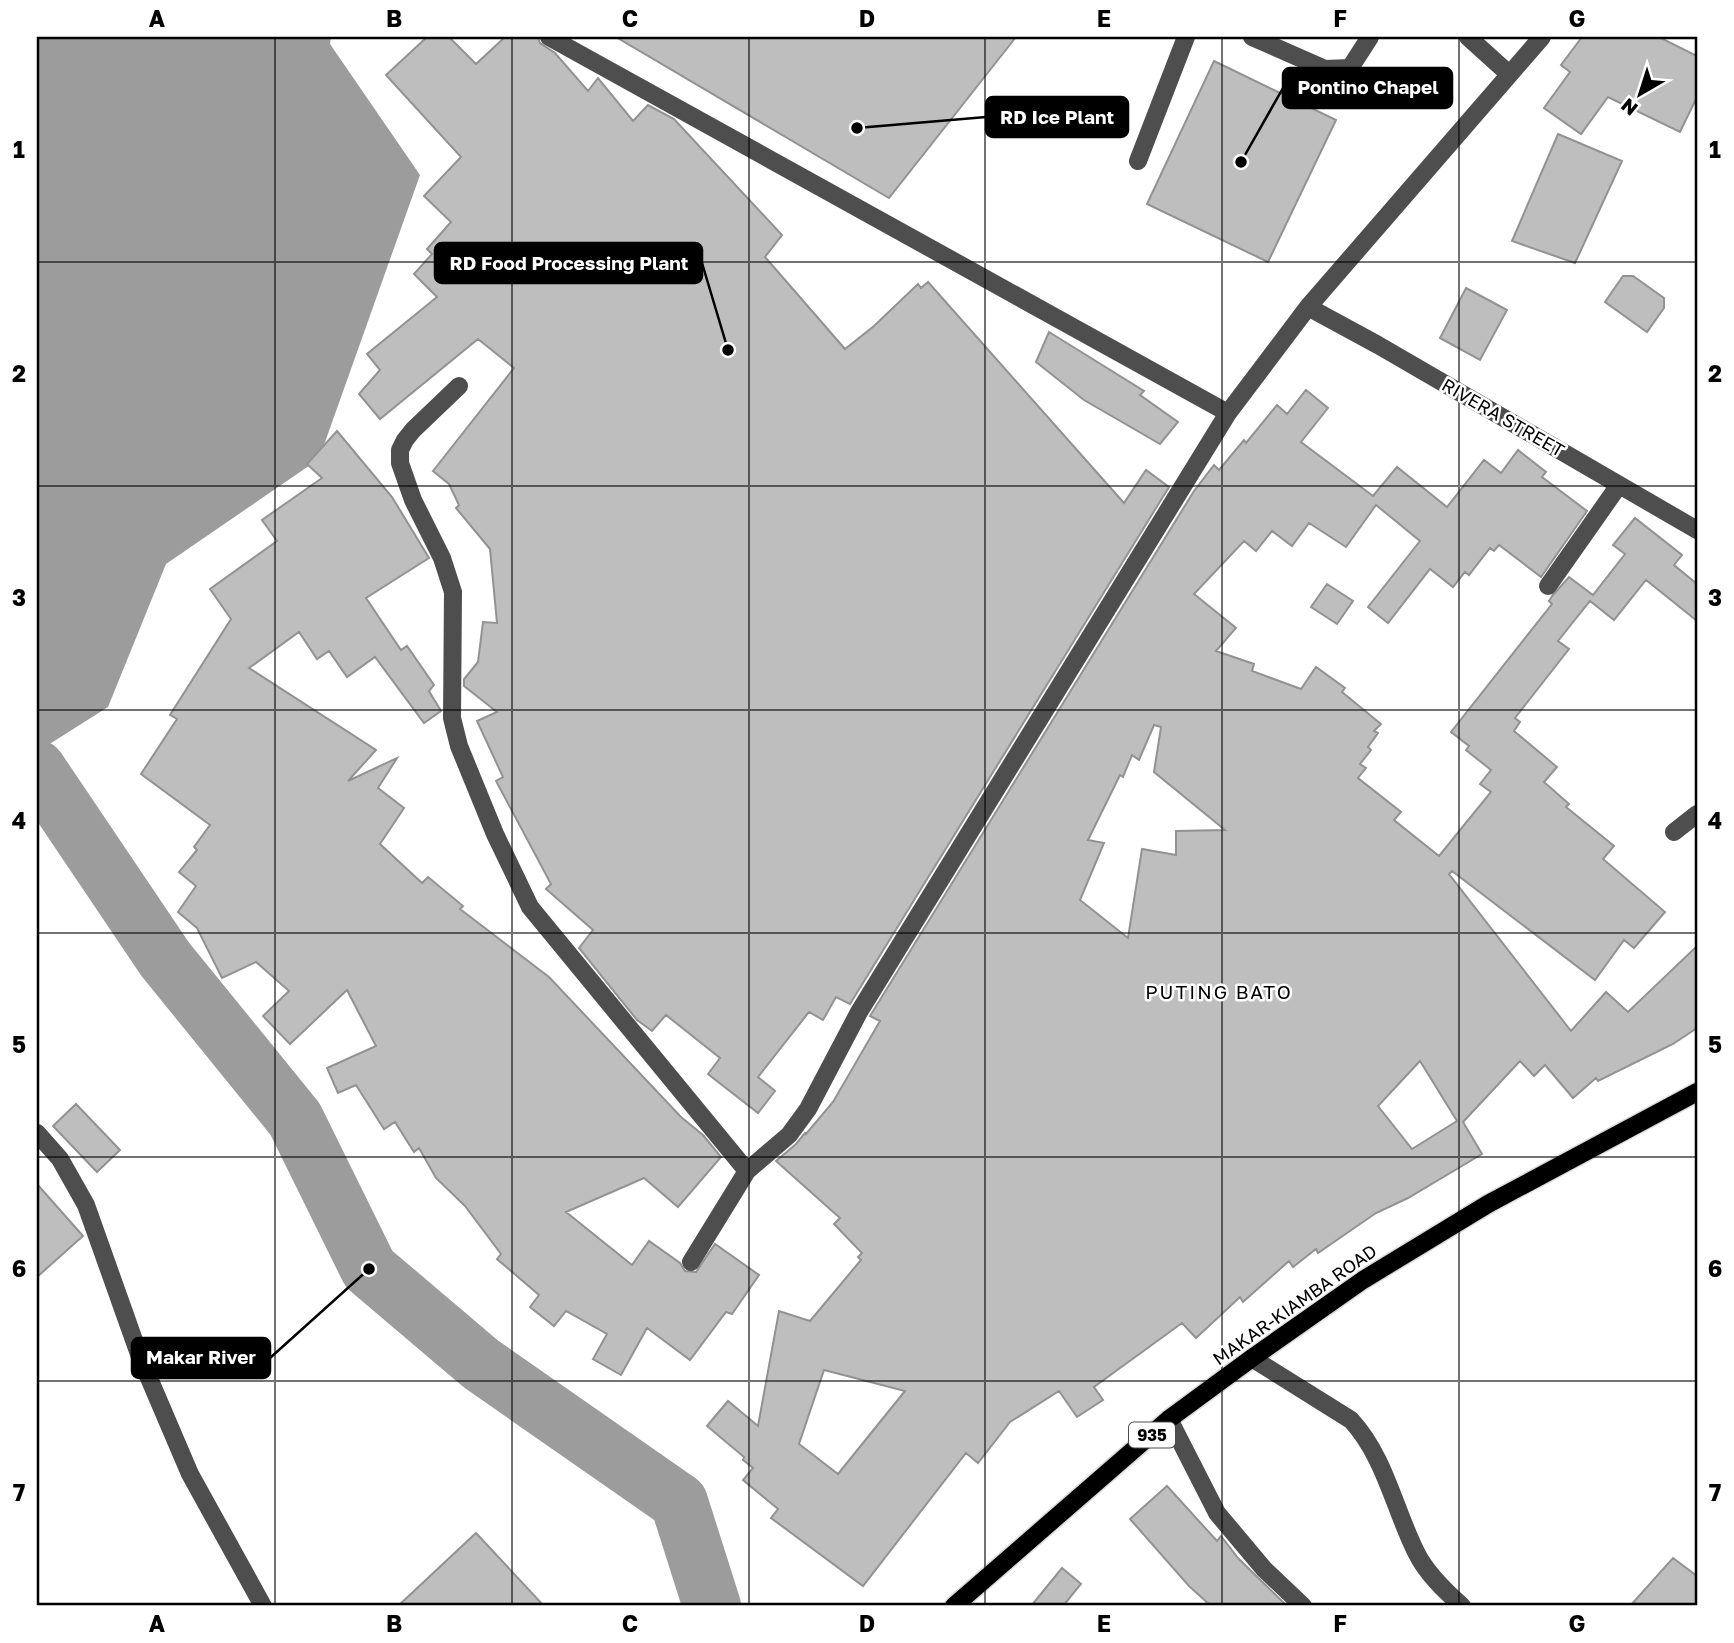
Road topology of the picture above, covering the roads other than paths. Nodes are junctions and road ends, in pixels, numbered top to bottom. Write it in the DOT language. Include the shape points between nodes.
graph roads {
  1 [pos="549,37"];
  2 [pos="1186,37"];
  3 [pos="1252,37"];
  4 [pos="1370,37"];
  5 [pos="1468,37"];
  6 [pos="1542,37"];
  7 [pos="1509,74"];
  8 [pos="1138,161"];
  9 [pos="1308,307"];
  10 [pos="459,386"];
  11 [pos="1228,413"];
  12 [pos="1619,485"];
  13 [pos="1697,530"];
  14 [pos="1548,586"];
  15 [pos="1697,814"];
  16 [pos="1674,832"];
  17 [pos="1697,1092"];
  18 [pos="37,1133"];
  19 [pos="747,1171"];
  20 [pos="691,1262"];
  21 [pos="1252,1357"];
  22 [pos="1169,1419"];
  23 [pos="263,1606"];
  24 [pos="954,1606"];
  25 [pos="1303,1606"];
  26 [pos="1462,1606"];
  1 -- 11 [label="street"];
  2 -- 8 [label="street"];
  3 -- 4 [label="street" via="1325,69 1350,68"];
  5 -- 7 [label="street"];
  6 -- 7 [label="street"];
  7 -- 9 [label="street"];
  9 -- 11 [label="street"];
  9 -- 12 [label="street, RIVERA STREET"];
  10 -- 19 [label="street" via="413,430 400,450 413,500 453,592 452,718 459,746 530,907"];
  11 -- 19 [label="street" via="859,1012 808,1110 789,1135"];
  12 -- 13 [label="street, RIVERA STREET"];
  12 -- 14 [label="street"];
  15 -- 16 [label="street"];
  17 -- 21 [label="main road, MAKAR-KIAMBA ROAD / 935" via="1488,1204 1363,1280"];
  18 -- 23 [label="street" via="60,1159 86,1205 140,1357 190,1474"];
  19 -- 20 [label="street"];
  21 -- 22 [label="main road, MAKAR-KIAMBA ROAD / 935"];
  21 -- 26 [label="street" via="1363,1433 1417,1554 1443,1590"];
  22 -- 24 [label="main road, MAKAR-KIAMBA ROAD / 935"];
  22 -- 25 [label="street" via="1217,1513 1264,1569"];
}
